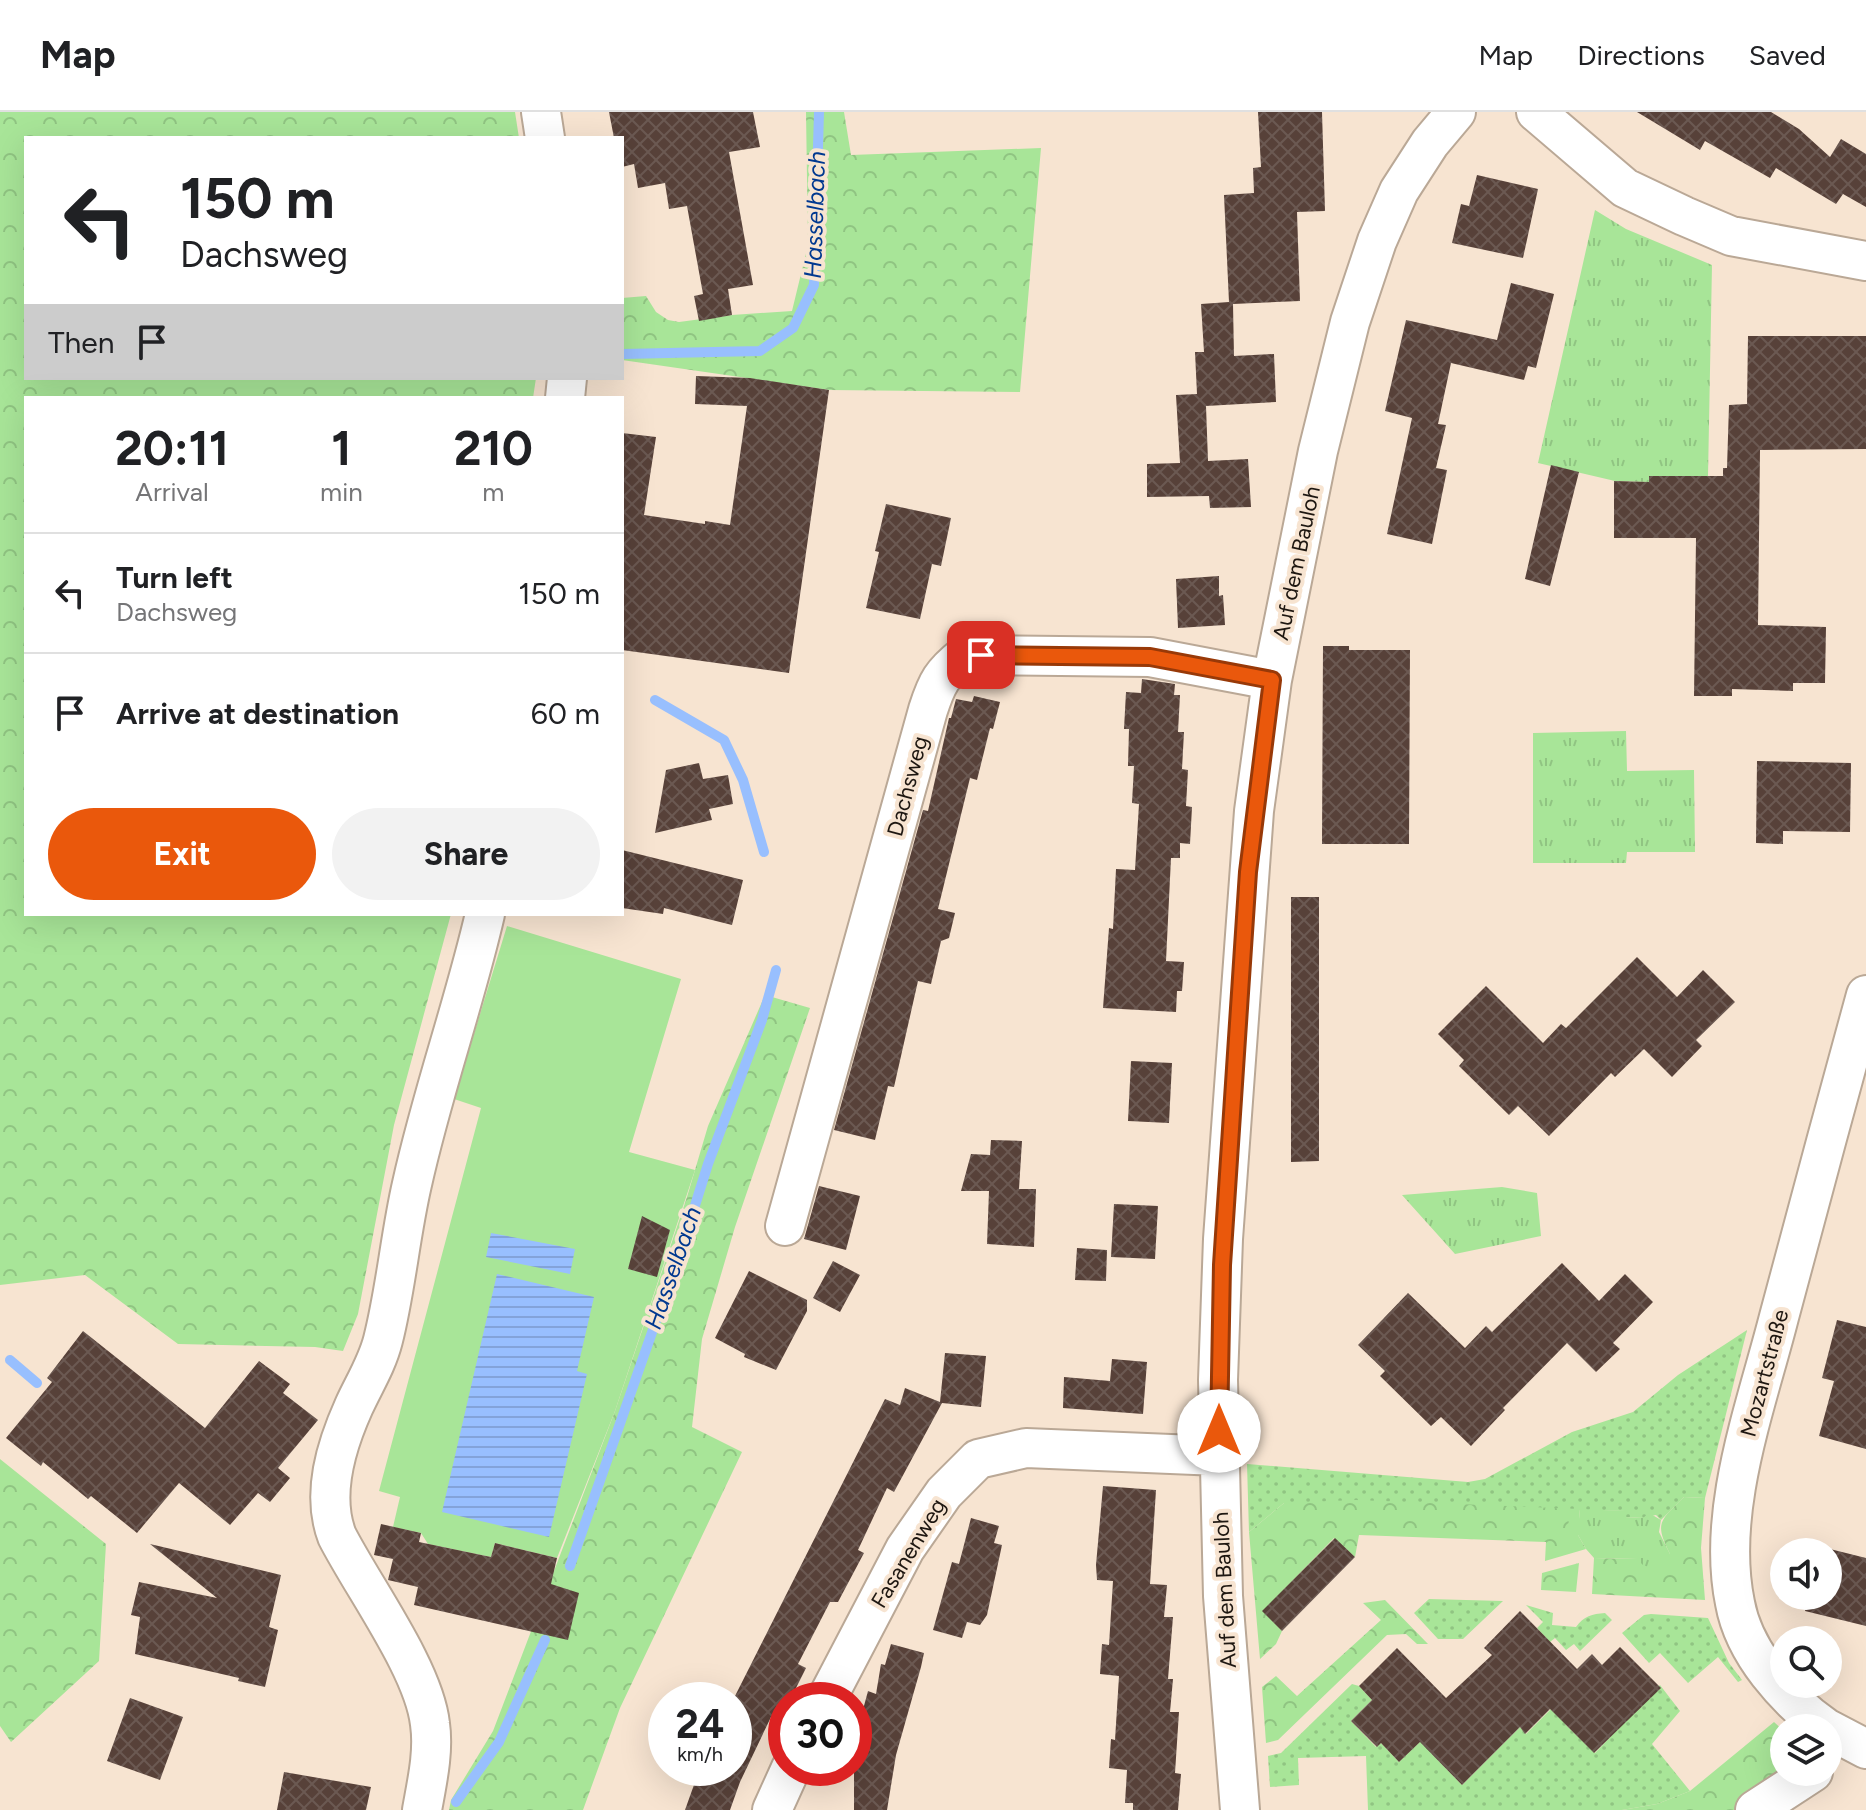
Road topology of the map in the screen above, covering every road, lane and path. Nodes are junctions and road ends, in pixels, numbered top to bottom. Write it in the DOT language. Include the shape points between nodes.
graph roads {
  1 [pos="541,112"];
  2 [pos="1456,112"];
  3 [pos="1536,112"];
  4 [pos="545,136"];
  5 [pos="1866,261"];
  6 [pos="1272,680"];
  7 [pos="484,916"];
  8 [pos="1866,995"];
  9 [pos="785,1226"];
  10 [pos="1219,1456"];
  11 [pos="835,1682"];
  12 [pos="1807,1714"];
  13 [pos="783,1786"];
  14 [pos="1792,1786"];
  15 [pos="422,1810"];
  16 [pos="772,1810"];
  17 [pos="1240,1810"];
  18 [pos="1755,1810"];
  1 -- 4 [label="street"];
  2 -- 6 [label="street, Auf dem Bauloh" via="1399,191 1377,241 1318,451"];
  3 -- 5 [label="street" via="1625,188 1684,216 1731,236"];
  6 -- 9 [label="street, Dachsweg" via="1150,657 965,655 946,670 928,710"];
  6 -- 10 [label="street, Auf dem Bauloh" via="1248,872 1222,1265"];
  7 -- 15 [label="street" via="418,1160 383,1341 338,1450 329,1499 337,1536 410,1666 430,1719"];
  8 -- 12 [label="street, Mozartstraße" via="1744,1445 1731,1531 1735,1607 1749,1642"];
  10 -- 11 [label="street, Fasanenweg" via="1026,1448 978,1459 944,1493 905,1549"];
  10 -- 17 [label="street, Auf dem Bauloh" via="1223,1596"];
  13 -- 16 [label="street"];
  14 -- 18 [label="street"];
}
